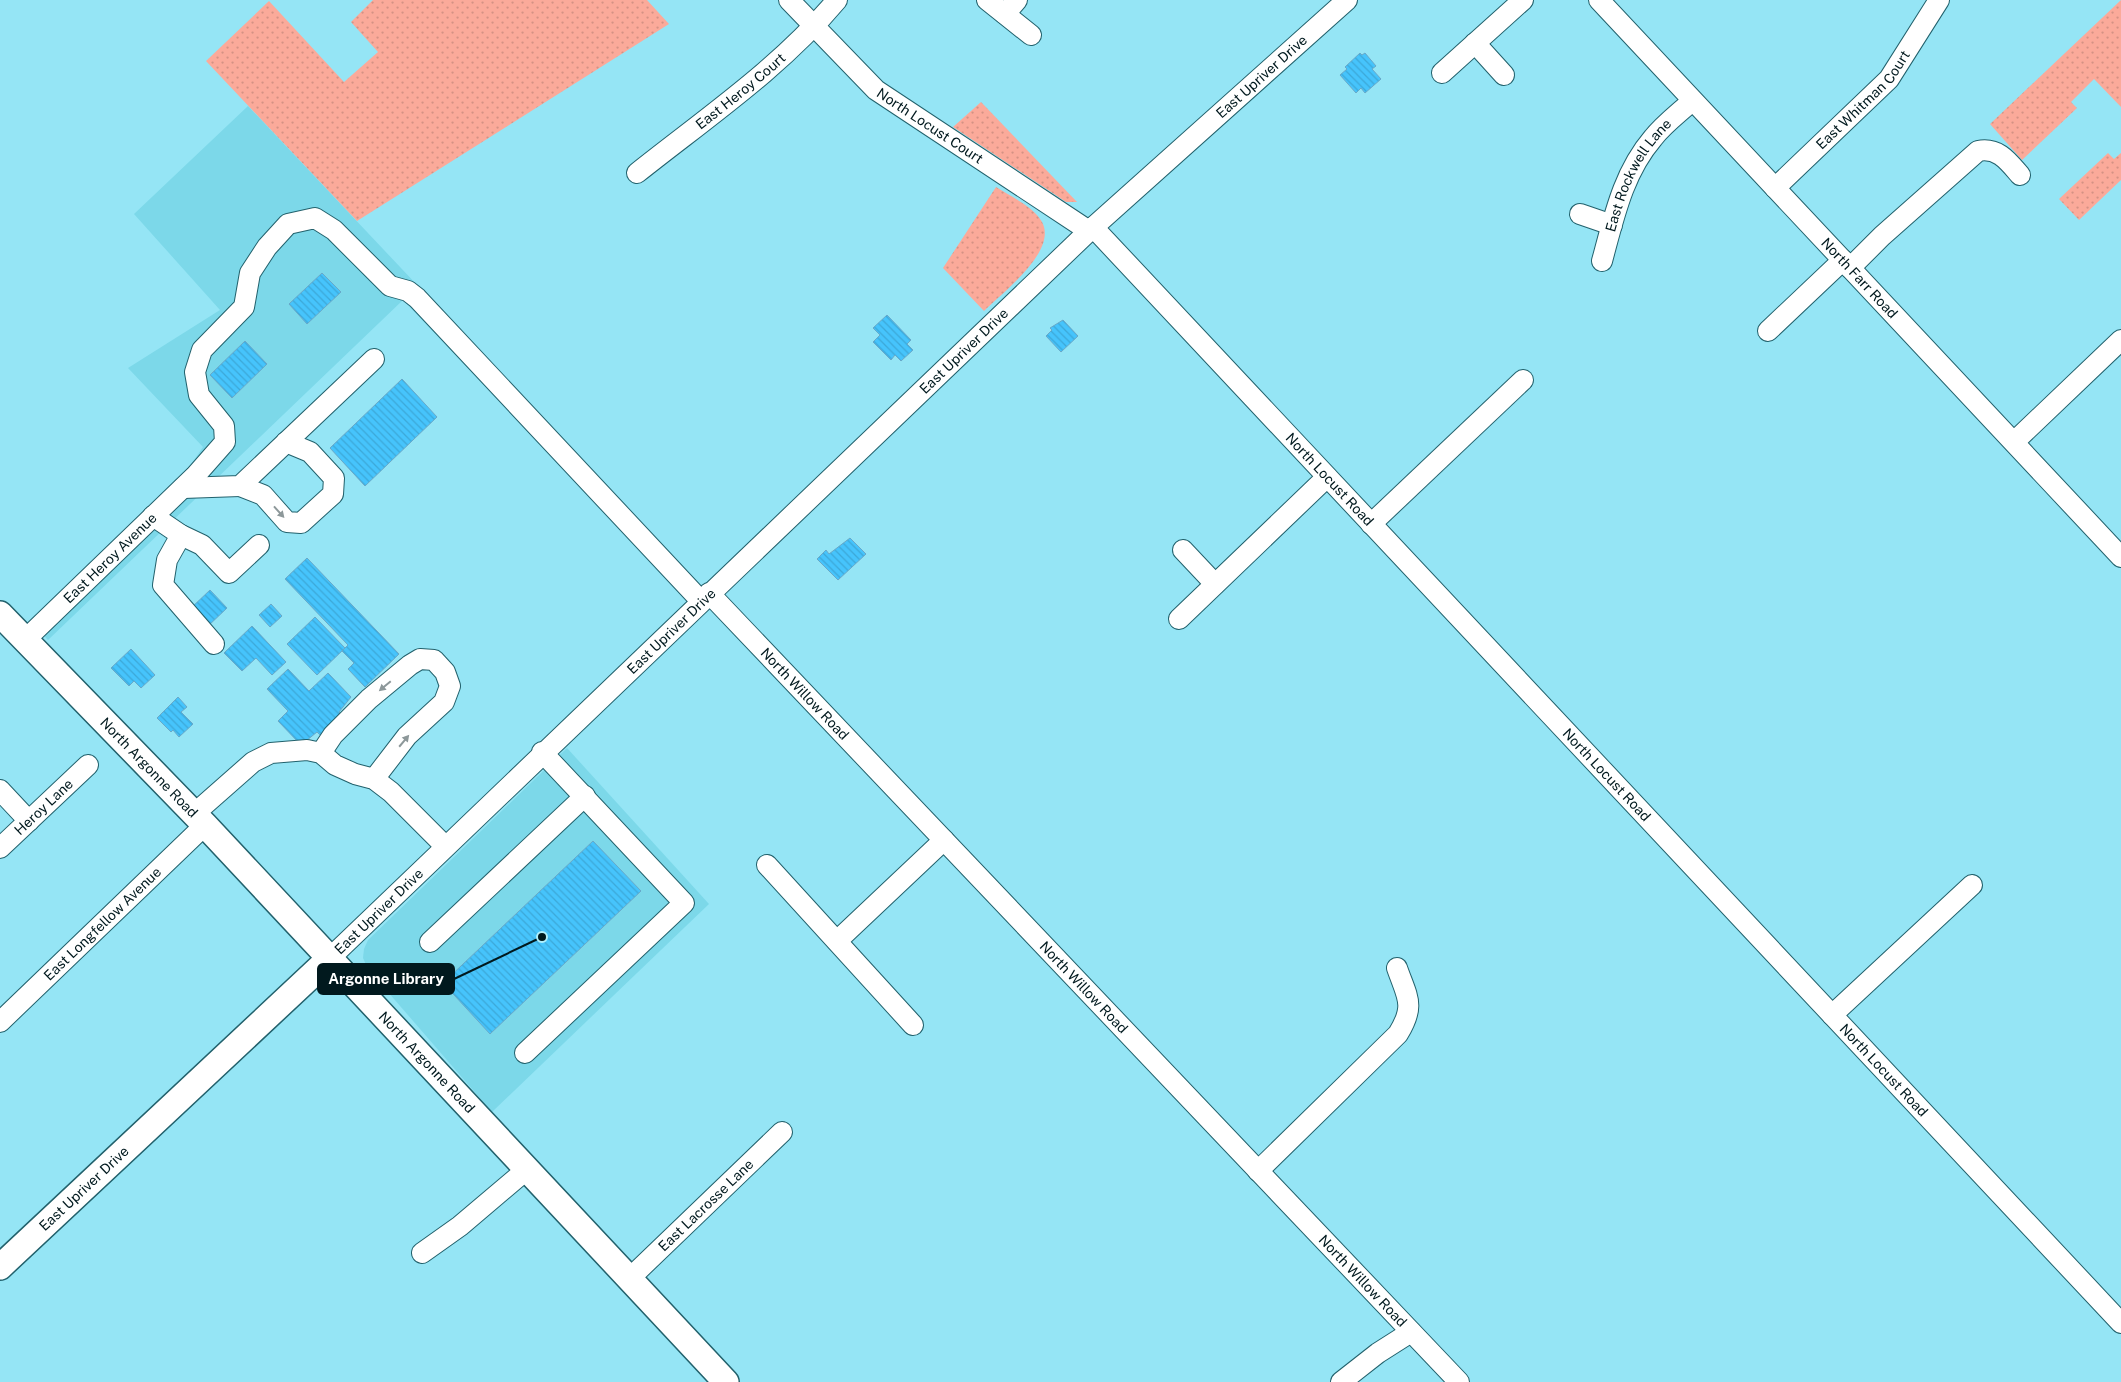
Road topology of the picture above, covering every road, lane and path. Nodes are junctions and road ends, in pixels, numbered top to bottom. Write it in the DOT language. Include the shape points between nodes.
graph roads {
  1 [pos="790,0"];
  2 [pos="837,0"];
  3 [pos="987,0"];
  4 [pos="1347,0"];
  5 [pos="1523,0"];
  6 [pos="1599,0"];
  7 [pos="1939,0"];
  8 [pos="1011,7"];
  9 [pos="815,27"];
  10 [pos="1031,35"];
  11 [pos="1475,43"];
  12 [pos="1442,73"];
  13 [pos="1504,75"];
  14 [pos="1692,101"];
  15 [pos="637,172"];
  16 [pos="2020,174"];
  17 [pos="1775,188"];
  18 [pos="1580,214"];
  19 [pos="1612,225"];
  20 [pos="1091,229"];
  21 [pos="1602,260"];
  22 [pos="1846,264"];
  23 [pos="1768,331"];
  24 [pos="2121,340"];
  25 [pos="374,359"];
  26 [pos="1523,380"];
  27 [pos="286,442"];
  28 [pos="2014,442"];
  29 [pos="1327,477"];
  30 [pos="189,482"];
  31 [pos="240,486"];
  32 [pos="153,516"];
  33 [pos="1371,524"];
  34 [pos="181,535"];
  35 [pos="259,545"];
  36 [pos="1183,550"];
  37 [pos="2121,557"];
  38 [pos="1215,584"];
  39 [pos="705,597"];
  40 [pos="0,614"];
  41 [pos="1179,619"];
  42 [pos="25,640"];
  43 [pos="214,644"];
  44 [pos="542,752"];
  45 [pos="320,753"];
  46 [pos="88,765"];
  47 [pos="374,779"];
  48 [pos="0,790"];
  49 [pos="585,796"];
  50 [pos="200,820"];
  51 [pos="28,821"];
  52 [pos="944,840"];
  53 [pos="445,846"];
  54 [pos="0,848"];
  55 [pos="767,865"];
  56 [pos="1972,885"];
  57 [pos="837,941"];
  58 [pos="430,942"];
  59 [pos="329,959"];
  60 [pos="1397,968"];
  61 [pos="1832,1014"];
  62 [pos="0,1022"];
  63 [pos="913,1025"];
  64 [pos="525,1054"];
  65 [pos="782,1132"];
  66 [pos="526,1170"];
  67 [pos="1258,1171"];
  68 [pos="422,1253"];
  69 [pos="0,1267"];
  70 [pos="628,1280"];
  71 [pos="2121,1323"];
  72 [pos="1411,1332"];
  73 [pos="726,1382"];
  74 [pos="1341,1382"];
  75 [pos="1459,1382"];
  1 -- 9 [label="street, North Locust Court"];
  2 -- 9 [label="street, East Heroy Court"];
  3 -- 8 [label="street"];
  4 -- 20 [label="street, East Upriver Drive"];
  5 -- 11 [label="street"];
  6 -- 14 [label="street, North Farr Road"];
  7 -- 17 [label="street, East Whitman Court" via="1889,79"];
  8 -- 10 [label="street"];
  9 -- 15 [label="street, East Heroy Court" via="781,60"];
  9 -- 20 [label="street, North Locust Court" via="876,90"];
  11 -- 12 [label="street"];
  11 -- 13 [label="street"];
  14 -- 17 [label="street, North Farr Road"];
  14 -- 19 [label="street, East Rockwell Lane" via="1653,137 1631,169"];
  16 -- 22 [label="street" via="2002,154 1987,149 1978,151"];
  17 -- 22 [label="street, North Farr Road"];
  18 -- 19 [label="street"];
  19 -- 21 [label="street, East Rockwell Lane"];
  20 -- 29 [label="street, North Locust Road"];
  20 -- 39 [label="street, East Upriver Drive"];
  22 -- 23 [label="street"];
  22 -- 28 [label="street, North Farr Road"];
  24 -- 28 [label="street"];
  25 -- 27 [label="street"];
  26 -- 33 [label="street"];
  27 -- 31 [label="street"];
  31 -- 27 [label="street, one-way" via="263,494 287,522 301,523 333,494 334,478 310,452"];
  28 -- 37 [label="street, North Farr Road"];
  29 -- 33 [label="street, North Locust Road"];
  29 -- 38 [label="street"];
  30 -- 31 [label="street"];
  30 -- 32 [label="street, East Heroy Avenue"];
  30 -- 39 [label="street, East Heroy Avenue" via="225,442 224,426 200,395 194,372 202,350 244,307 250,273 267,247 288,224 315,218 334,230 390,286 408,291 417,298"];
  32 -- 34 [label="street"];
  32 -- 42 [label="street, East Heroy Avenue"];
  33 -- 61 [label="street, North Locust Road"];
  34 -- 35 [label="street" via="202,545 229,573"];
  34 -- 43 [label="street" via="167,560 162,584"];
  36 -- 38 [label="street"];
  38 -- 41 [label="street"];
  39 -- 44 [label="street, East Upriver Drive"];
  39 -- 52 [label="street, North Willow Road"];
  40 -- 42 [label="main road, North Argonne Road"];
  42 -- 50 [label="main road, North Argonne Road"];
  44 -- 49 [label="street"];
  44 -- 53 [label="street, East Upriver Drive"];
  45 -- 47 [label="street" via="335,765"];
  47 -- 45 [label="street, one-way" via="407,736 444,702 450,686 445,672 434,660 420,659 410,665 363,705"];
  45 -- 50 [label="street, East Longfellow Avenue" via="307,750 271,753 254,762"];
  46 -- 51 [label="street, Heroy Lane"];
  47 -- 53 [label="street"];
  48 -- 51 [label="street"];
  49 -- 58 [label="street"];
  49 -- 64 [label="street" via="684,903"];
  50 -- 59 [label="main road, North Argonne Road"];
  50 -- 62 [label="street, East Longfellow Avenue"];
  51 -- 54 [label="street, Heroy Lane"];
  52 -- 57 [label="street"];
  52 -- 67 [label="street, North Willow Road"];
  53 -- 59 [label="street, East Upriver Drive"];
  55 -- 57 [label="street"];
  56 -- 61 [label="street"];
  57 -- 63 [label="street"];
  59 -- 66 [label="main road, North Argonne Road"];
  59 -- 69 [label="main road, East Upriver Drive"];
  60 -- 67 [label="street" via="1409,1002 1408,1017 1398,1034"];
  61 -- 71 [label="street, North Locust Road"];
  65 -- 70 [label="street, East Lacrosse Lane"];
  66 -- 68 [label="street" via="460,1226"];
  66 -- 70 [label="main road, North Argonne Road"];
  67 -- 72 [label="street, North Willow Road"];
  70 -- 73 [label="main road, North Argonne Road"];
  72 -- 74 [label="street"];
  72 -- 75 [label="street, North Willow Road"];
}
